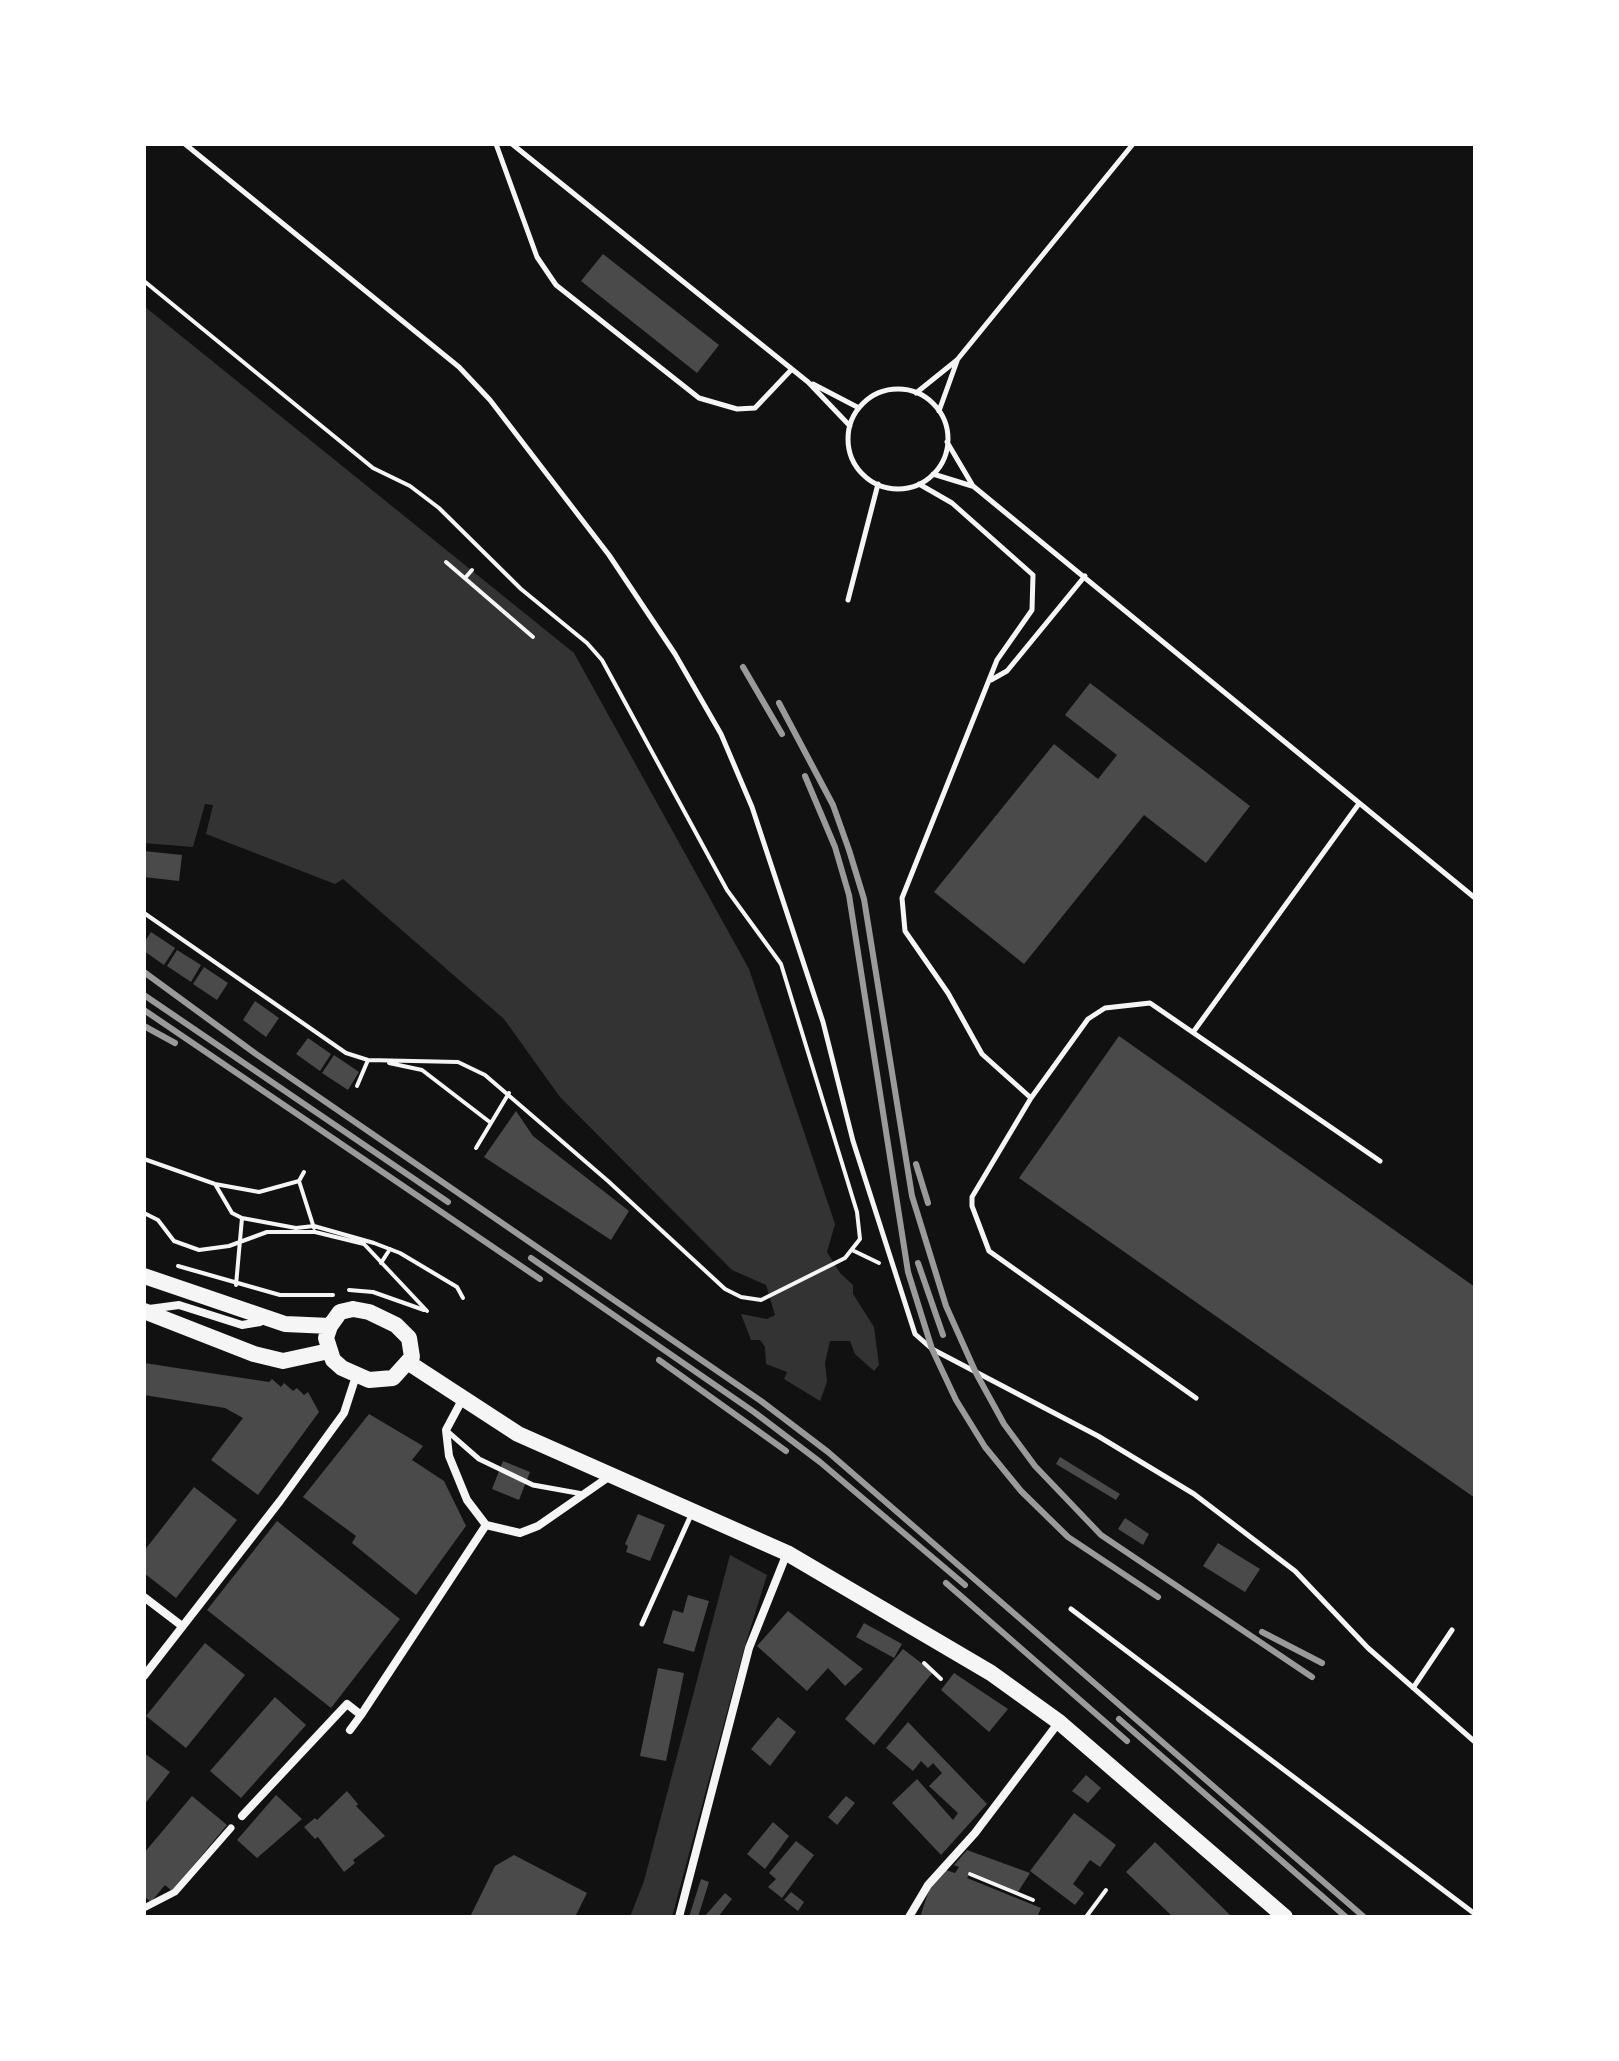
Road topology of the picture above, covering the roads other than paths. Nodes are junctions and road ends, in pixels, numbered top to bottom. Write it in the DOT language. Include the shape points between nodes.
graph roads {
  1 [pos="185,144"];
  2 [pos="496,144"];
  3 [pos="512,144"];
  4 [pos="1133,144"];
  5 [pos="957,360"];
  6 [pos="792,369"];
  7 [pos="808,382"];
  8 [pos="916,393"];
  9 [pos="859,408"];
  10 [pos="939,411"];
  11 [pos="850,426"];
  12 [pos="947,442"];
  13 [pos="933,474"];
  14 [pos="878,484"];
  15 [pos="919,484"];
  16 [pos="973,486"];
  17 [pos="1085,576"];
  18 [pos="848,600"];
  19 [pos="990,681"];
  20 [pos="1358,805"];
  21 [pos="1475,898"];
  22 [pos="1194,1031"];
  23 [pos="1031,1098"];
  24 [pos="1380,1161"];
  25 [pos="144,1276"];
  26 [pos="147,1313"];
  27 [pos="266,1317"];
  28 [pos="330,1326"];
  29 [pos="329,1351"];
  30 [pos="409,1363"];
  31 [pos="356,1376"];
  32 [pos="1196,1398"];
  33 [pos="462,1400"];
  34 [pos="446,1430"];
  35 [pos="610,1476"];
  36 [pos="586,1495"];
  37 [pos="693,1510"];
  38 [pos="486,1525"];
  39 [pos="784,1552"];
  40 [pos="144,1597"];
  41 [pos="1071,1609"];
  42 [pos="642,1624"];
  43 [pos="182,1626"];
  44 [pos="1452,1630"];
  45 [pos="144,1676"];
  46 [pos="1413,1688"];
  47 [pos="361,1715"];
  48 [pos="1059,1722"];
  49 [pos="350,1730"];
  50 [pos="1475,1742"];
  51 [pos="242,1816"];
  52 [pos="231,1828"];
  53 [pos="144,1908"];
  54 [pos="1475,1914"];
  55 [pos="679,1917"];
  56 [pos="909,1917"];
  57 [pos="1285,1917"];
  1 -- 46 [label="lane" via="459,367 609,555 675,654 721,734 752,807 823,1022 892,1270 909,1321 925,1344 1194,1494 1295,1571"];
  2 -- 6 [label="lane" via="537,257 556,285 699,398 737,409 755,408"];
  3 -- 6 [label="lane"];
  4 -- 5 [label="lane"];
  5 -- 8 [label="lane"];
  5 -- 10 [label="lane"];
  6 -- 7 [label="lane"];
  7 -- 9 [label="lane"];
  7 -- 11 [label="lane"];
  8 -- 9 [label="lane" via="892,389"];
  8 -- 10 [label="lane"];
  9 -- 11 [label="lane"];
  10 -- 12 [label="lane"];
  11 -- 14 [label="lane" via="854,464"];
  12 -- 13 [label="lane"];
  12 -- 16 [label="lane"];
  13 -- 15 [label="lane"];
  13 -- 16 [label="lane"];
  14 -- 15 [label="lane"];
  14 -- 18 [label="lane"];
  15 -- 19 [label="lane" via="952,503 1033,575 1032,610 997,660"];
  16 -- 17 [label="lane"];
  17 -- 19 [label="lane" via="1007,671"];
  17 -- 20 [label="lane"];
  19 -- 23 [label="lane" via="902,898 905,931 982,1054"];
  20 -- 21 [label="lane"];
  20 -- 22 [label="lane"];
  22 -- 23 [label="lane" via="1150,1003 1105,1008 1088,1019"];
  22 -- 24 [label="lane"];
  23 -- 32 [label="lane" via="972,1197 989,1251"];
  25 -- 27 [label="main road"];
  26 -- 27 [label="street" via="179,1305 242,1325"];
  26 -- 29 [label="main road" via="283,1361"];
  27 -- 28 [label="main road" via="285,1324"];
  28 -- 29 [label="main road"];
  28 -- 30 [label="main road" via="340,1312 353,1309 381,1318 409,1338"];
  29 -- 31 [label="main road"];
  30 -- 31 [label="main road" via="388,1380"];
  30 -- 33 [label="main road"];
  31 -- 43 [label="street" via="344,1413"];
  33 -- 34 [label="street"];
  33 -- 35 [label="main road" via="535,1443"];
  34 -- 36 [label="lane" via="479,1459 533,1485"];
  34 -- 38 [label="street" via="449,1456 467,1500"];
  35 -- 36 [label="street"];
  35 -- 37 [label="main road"];
  36 -- 38 [label="street" via="520,1533"];
  37 -- 39 [label="main road"];
  37 -- 42 [label="lane"];
  38 -- 47 [label="street"];
  39 -- 48 [label="main road" via="960,1653"];
  39 -- 55 [label="street" via="749,1648"];
  40 -- 43 [label="street"];
  41 -- 54 [label="lane"];
  43 -- 45 [label="street"];
  44 -- 46 [label="lane"];
  46 -- 50 [label="lane"];
  47 -- 49 [label="street"];
  47 -- 51 [label="street" via="347,1704"];
  48 -- 56 [label="street" via="975,1833 945,1863"];
  48 -- 57 [label="main road"];
  52 -- 53 [label="street" via="175,1892"];
}
